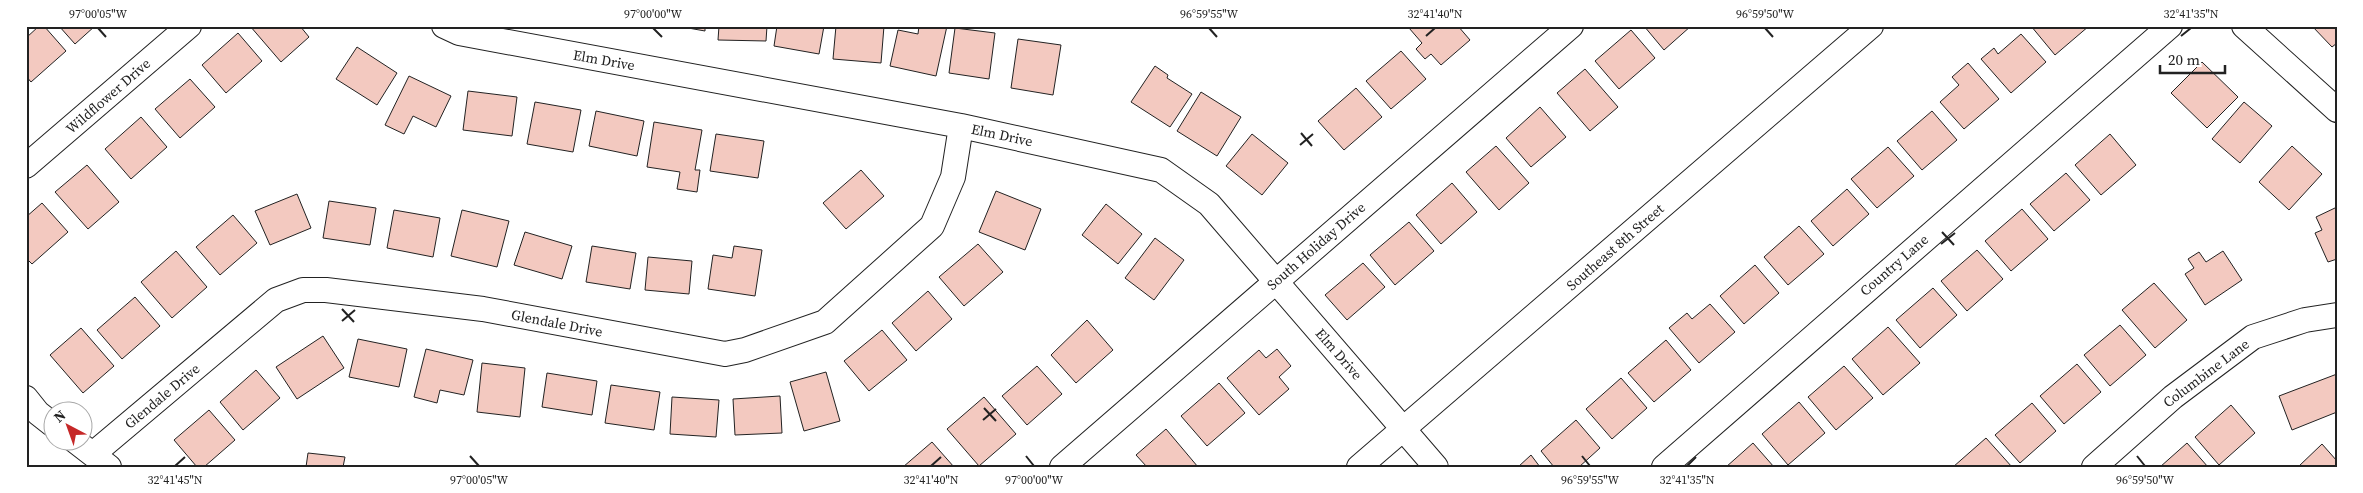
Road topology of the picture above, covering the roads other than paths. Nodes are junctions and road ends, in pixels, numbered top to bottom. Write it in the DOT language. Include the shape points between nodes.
graph roads {
  1 [pos="189,26"];
  2 [pos="444,26"];
  3 [pos="1571,26"];
  4 [pos="1871,26"];
  5 [pos="2170,26"];
  6 [pos="2244,26"];
  7 [pos="2337,110"];
  8 [pos="961,126"];
  9 [pos="26,166"];
  10 [pos="1276,281"];
  11 [pos="2337,315"];
  12 [pos="26,398"];
  13 [pos="42,416"];
  14 [pos="1404,430"];
  15 [pos="87,450"];
  16 [pos="101,461"];
  17 [pos="1062,467"];
  18 [pos="1359,467"];
  19 [pos="1436,467"];
  20 [pos="1664,467"];
  21 [pos="2094,467"];
  1 -- 9 [label="street, Wildflower Drive"];
  2 -- 8 [label="street, Elm Drive" via="459,33"];
  3 -- 10 [label="street, South Holiday Drive"];
  4 -- 14 [label="street, Southeast 8th Street"];
  5 -- 20 [label="street, Country Lane"];
  6 -- 7 [label="street"];
  8 -- 10 [label="street, Elm Drive" via="1161,170 1209,204"];
  8 -- 16 [label="street, Glendale Drive" via="953,177 932,226 825,322 725,354 483,309 303,290 276,300"];
  10 -- 14 [label="street, Elm Drive"];
  10 -- 17 [label="street, South Holiday Drive"];
  11 -- 21 [label="street, Columbine Lane" via="2305,320 2253,337 2173,397"];
  12 -- 13 [label="street"];
  14 -- 18 [label="street, Southeast 8th Street"];
  14 -- 19 [label="street, Elm Drive"];
  15 -- 16 [label="street"];
}
